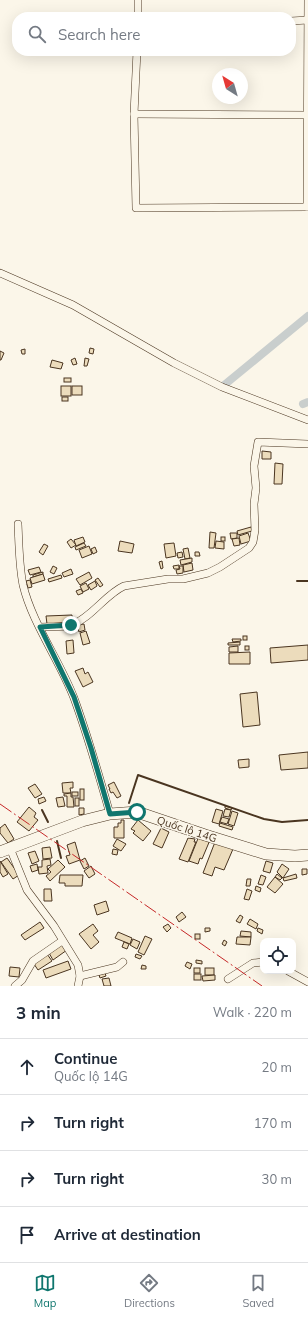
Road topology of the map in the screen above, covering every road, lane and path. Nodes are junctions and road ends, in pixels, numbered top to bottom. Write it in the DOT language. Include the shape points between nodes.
graph roads {
  1 [pos="138,0"];
  2 [pos="308,0"];
  3 [pos="138,12"];
  4 [pos="308,20"];
  5 [pos="296,21"];
  6 [pos="137,56"];
  7 [pos="134,114"];
  8 [pos="308,115"];
  9 [pos="307,207"];
  10 [pos="0,273"];
  11 [pos="308,420"];
  12 [pos="308,444"];
  13 [pos="18,524"];
  14 [pos="40,627"];
  15 [pos="110,814"];
  16 [pos="5,850"];
  17 [pos="308,855"];
  18 [pos="62,941"];
  19 [pos="123,962"];
  20 [pos="260,962"];
  21 [pos="293,974"];
  22 [pos="80,976"];
  23 [pos="228,979"];
  24 [pos="308,982"];
  25 [pos="15,986"];
  26 [pos="78,986"];
  1 -- 3 [label="street"];
  2 -- 4 [label="street"];
  4 -- 5 [label="street"];
  4 -- 8 [label="street"];
  6 -- 7 [label="street"];
  7 -- 8 [label="street"];
  7 -- 9 [label="street" via="136,208"];
  8 -- 9 [label="street"];
  10 -- 11 [label="street" via="73,305 174,363 222,387"];
  12 -- 14 [label="street" via="258,442 254,466 255,530 253,542 243,553 208,573 183,579 124,586 71,625"];
  13 -- 14 [label="street" via="20,568 31,607"];
  14 -- 15 [label="street" via="74,697"];
  15 -- 16 [label="main road, Quốc lộ 14G" via="82,821"];
  15 -- 17 [label="main road, Quốc lộ 14G" via="137,812 266,854"];
  16 -- 18 [label="street" via="27,890"];
  18 -- 22 [label="street" via="78,965"];
  18 -- 25 [label="street" via="33,961 22,980"];
  19 -- 22 [label="street" via="117,967"];
  20 -- 23 [label="street" via="253,963"];
  21 -- 24 [label="street"];
  22 -- 26 [label="street"];
}
